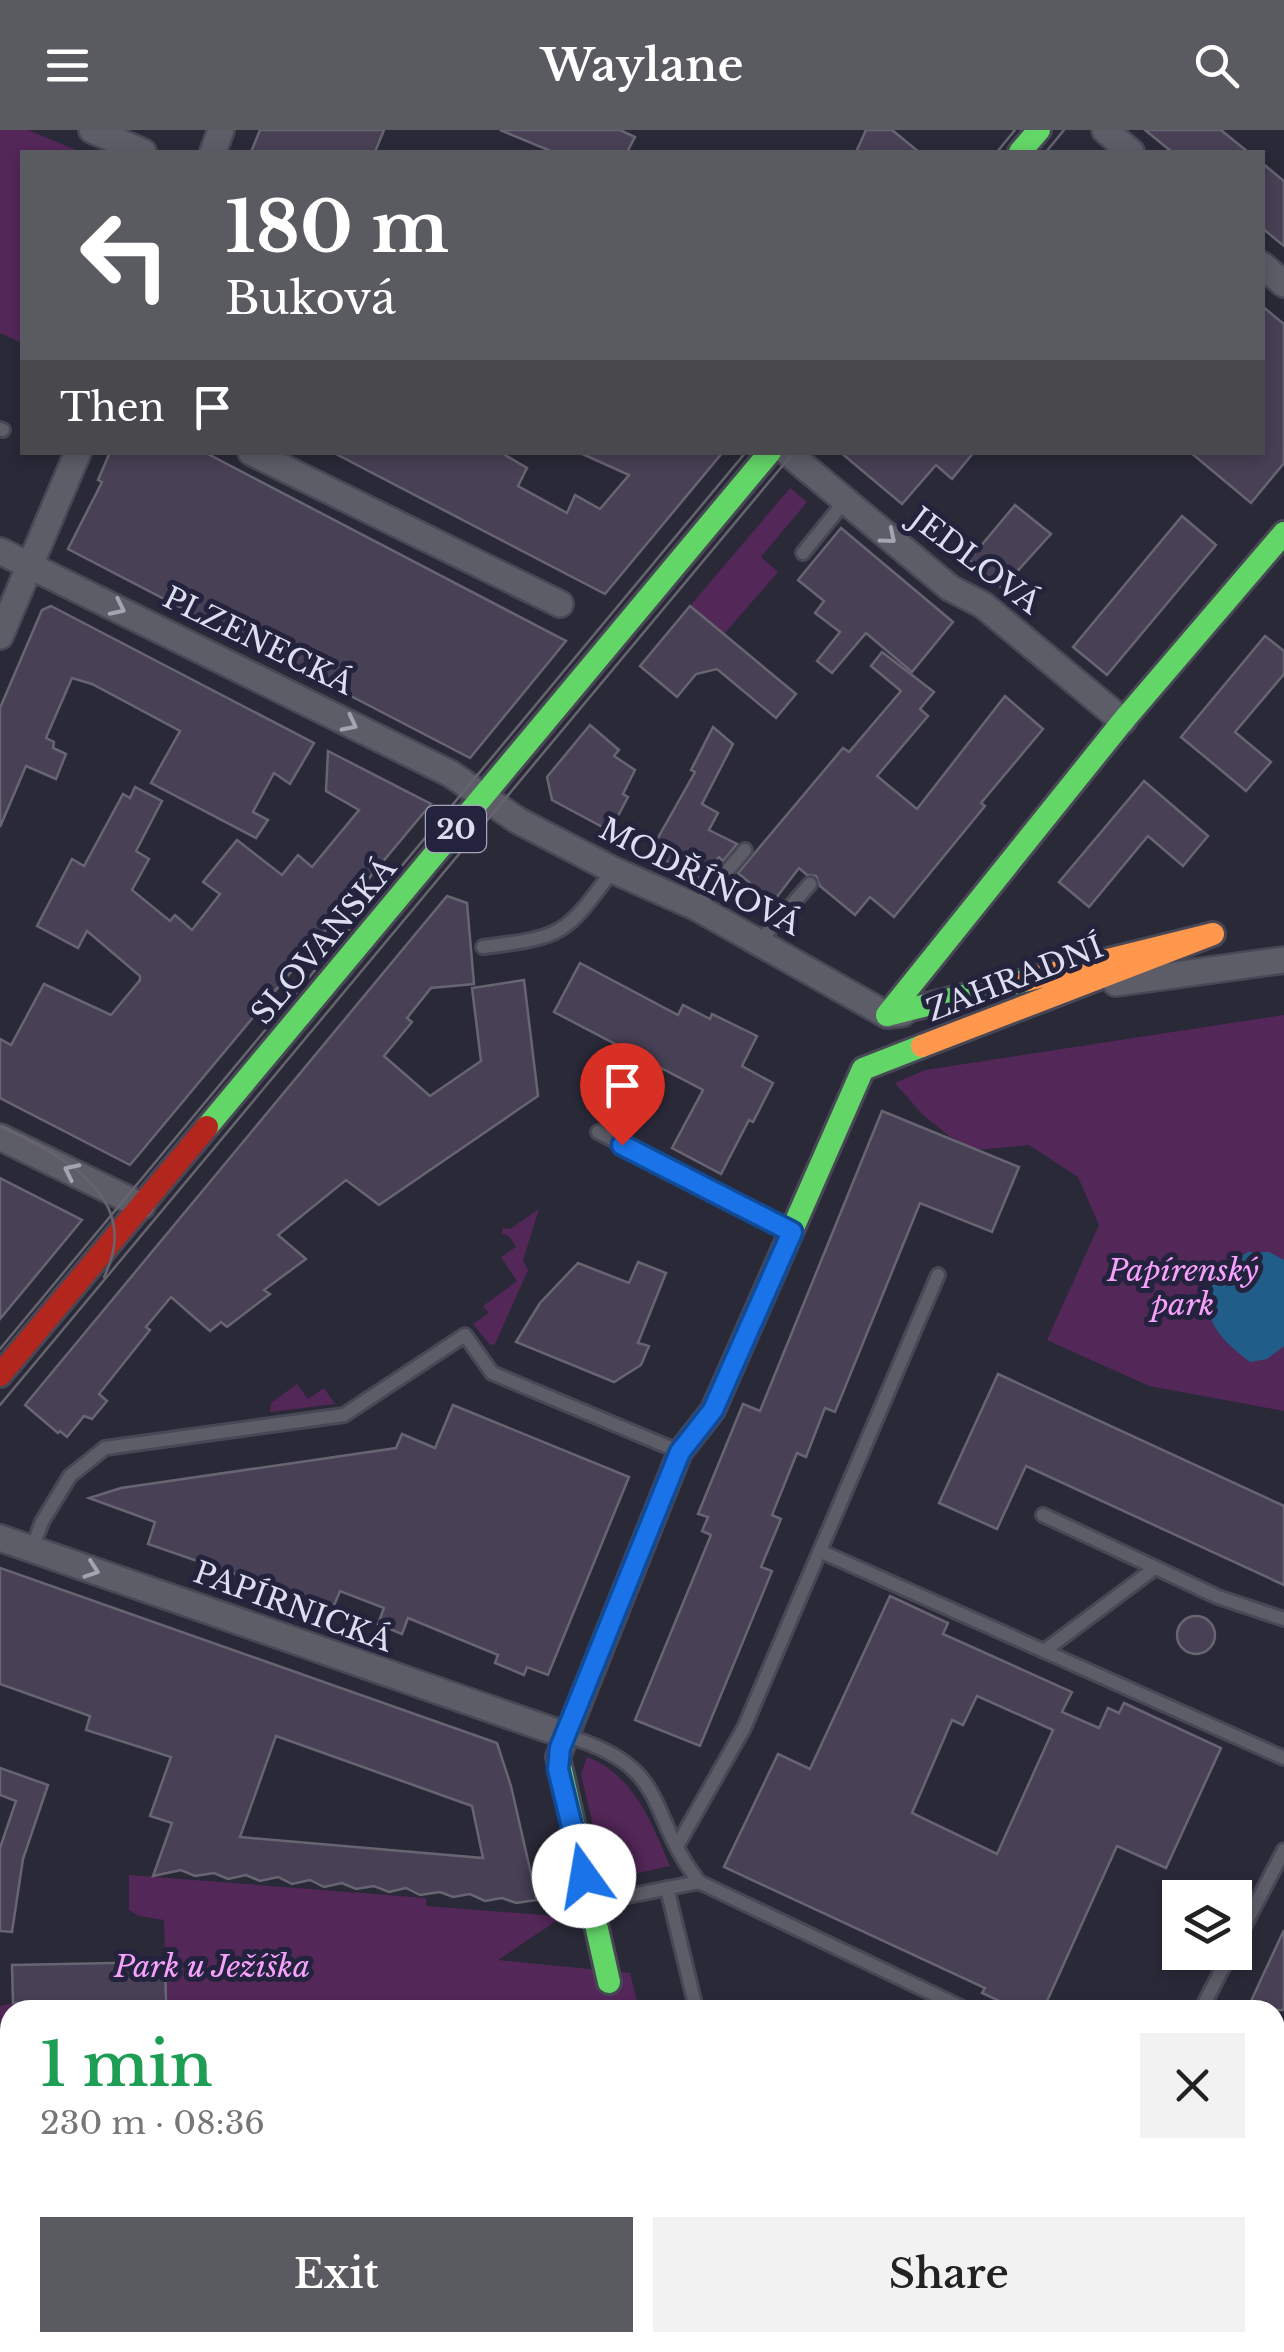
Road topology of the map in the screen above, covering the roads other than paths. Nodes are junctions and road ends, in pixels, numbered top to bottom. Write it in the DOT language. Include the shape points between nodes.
graph roads {
  1 [pos="92,130"];
  2 [pos="1039,130"];
  3 [pos="1105,130"];
  4 [pos="138,150"];
  5 [pos="1022,150"];
  6 [pos="1130,150"];
  7 [pos="1265,268"];
  8 [pos="1284,284"];
  9 [pos="77,455"];
  10 [pos="257,455"];
  11 [pos="768,455"];
  12 [pos="791,455"];
  13 [pos="845,501"];
  14 [pos="1284,534"];
  15 [pos="0,551"];
  16 [pos="803,553"];
  17 [pos="30,564"];
  18 [pos="560,604"];
  19 [pos="0,636"];
  20 [pos="1123,721"];
  21 [pos="483,797"];
  22 [pos="745,850"];
  23 [pos="613,870"];
  24 [pos="810,884"];
  25 [pos="696,908"];
  26 [pos="759,942"];
  27 [pos="483,948"];
  28 [pos="1284,960"];
  29 [pos="888,1015"];
  30 [pos="598,1132"];
  31 [pos="0,1137"];
  32 [pos="142,1206"];
  33 [pos="792,1232"];
  34 [pos="938,1275"];
  35 [pos="0,1375"];
  36 [pos="680,1452"];
  37 [pos="1044,1516"];
  38 [pos="0,1538"];
  39 [pos="32,1549"];
  40 [pos="822,1552"];
  41 [pos="1155,1568"];
  42 [pos="1284,1619"];
  43 [pos="1044,1651"];
  44 [pos="564,1735"];
  45 [pos="1284,1758"];
  46 [pos="678,1846"];
  47 [pos="1284,1850"];
  48 [pos="699,1882"];
  49 [pos="667,1888"];
  50 [pos="628,1896"];
  51 [pos="1252,1911"];
  52 [pos="1222,1970"];
  53 [pos="609,1982"];
  54 [pos="694,2000"];
  55 [pos="946,2000"];
  56 [pos="1206,2000"];
  1 -- 4 [label="street"];
  2 -- 5 [label="street"];
  3 -- 6 [label="street"];
  7 -- 8 [label="street"];
  9 -- 17 [label="street"];
  10 -- 18 [label="street"];
  11 -- 21 [label="street, SLOVANSKÁ / 20"];
  12 -- 13 [label="street, JEDLOVÁ"];
  13 -- 16 [label="lane"];
  13 -- 20 [label="street, JEDLOVÁ, one-way"];
  14 -- 20 [label="street, ZAHRADNÍ"];
  15 -- 17 [label="street, PLZENECKÁ"];
  17 -- 19 [label="street"];
  17 -- 21 [label="street, PLZENECKÁ, one-way" via="451,774"];
  20 -- 29 [label="street, ZAHRADNÍ"];
  21 -- 23 [label="street, MODŘÍNOVÁ"];
  21 -- 32 [label="street, SLOVANSKÁ / 20"];
  22 -- 25 [label="lane"];
  23 -- 25 [label="street, MODŘÍNOVÁ"];
  23 -- 27 [label="lane" via="565,929"];
  24 -- 26 [label="lane"];
  25 -- 26 [label="street, MODŘÍNOVÁ"];
  26 -- 29 [label="street, MODŘÍNOVÁ"];
  28 -- 29 [label="street"];
  29 -- 33 [label="street, ZAHRADNÍ" via="1213,934 864,1069"];
  30 -- 33 [label="lane"];
  32 -- 31 [label="street, one-way"];
  32 -- 35 [label="street, SLOVANSKÁ / 20"];
  33 -- 36 [label="street, ZAHRADNÍ" via="713,1410"];
  34 -- 40 [label="lane"];
  36 -- 39 [label="lane" via="492,1373 464,1335 344,1415 105,1448 70,1476"];
  36 -- 44 [label="street, ZAHRADNÍ"];
  37 -- 41 [label="lane"];
  38 -- 39 [label="street, PAPÍRNICKÁ"];
  39 -- 44 [label="street, PAPÍRNICKÁ, one-way"];
  40 -- 43 [label="lane"];
  40 -- 46 [label="lane" via="744,1728"];
  41 -- 42 [label="lane"];
  41 -- 43 [label="lane"];
  43 -- 45 [label="lane"];
  44 -- 46 [label="lane" via="628,1763 659,1802"];
  44 -- 53 [label="street, ZAHRADNÍ" via="558,1769"];
  46 -- 48 [label="lane"];
  47 -- 51 [label="lane"];
  48 -- 49 [label="lane"];
  48 -- 55 [label="lane"];
  49 -- 50 [label="lane"];
  49 -- 54 [label="lane"];
  52 -- 56 [label="lane"];
}
